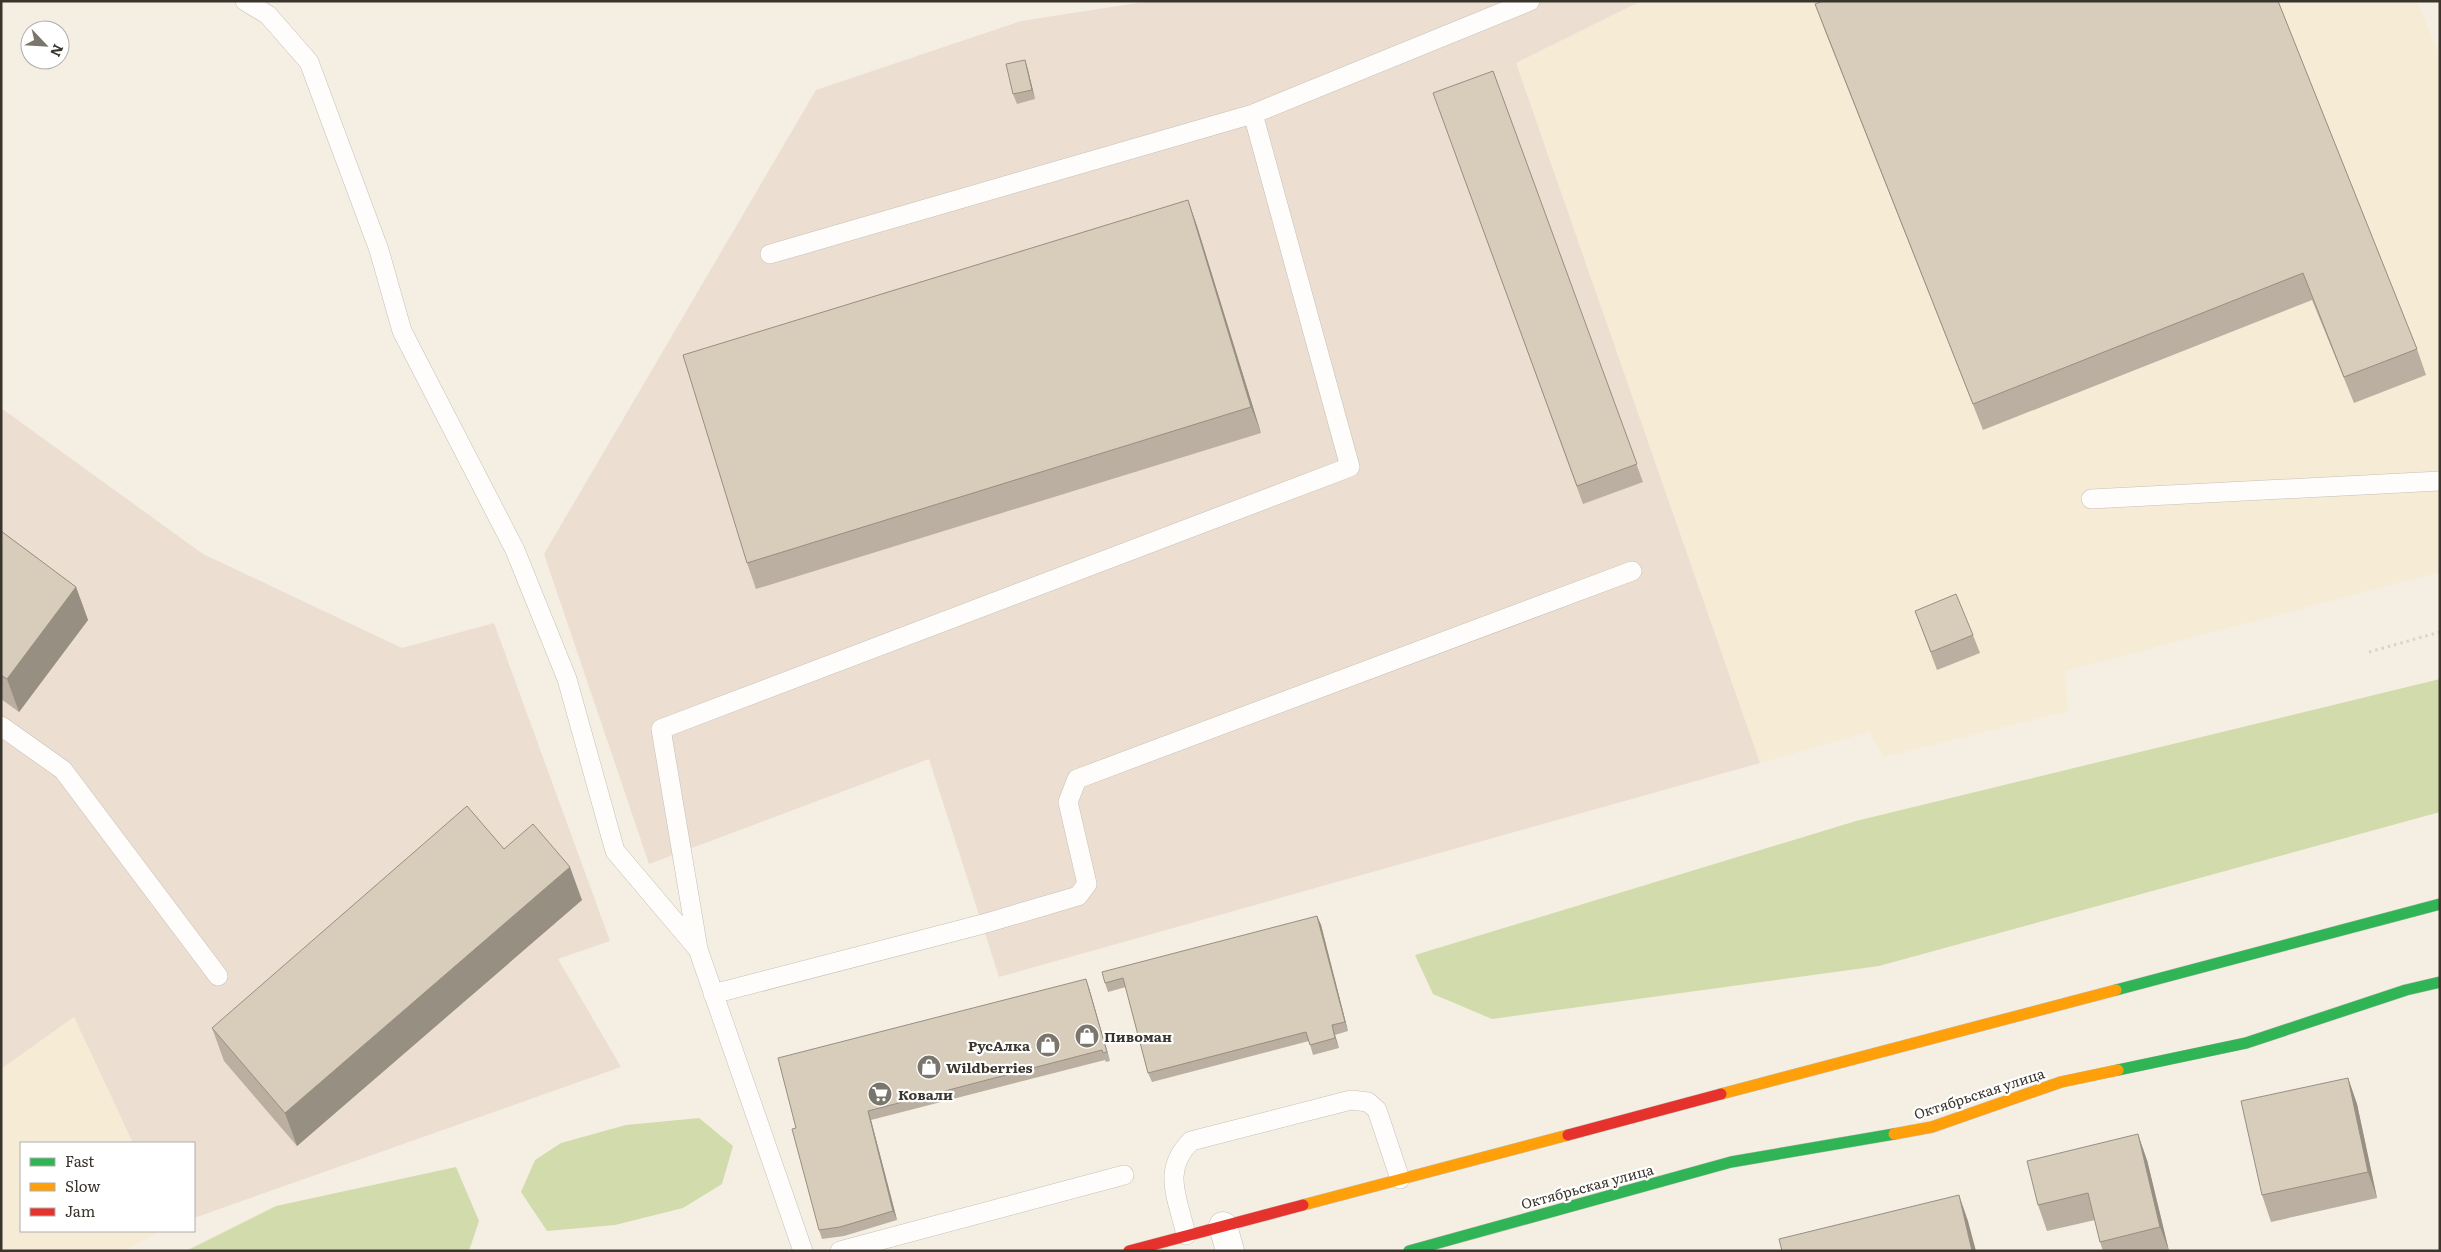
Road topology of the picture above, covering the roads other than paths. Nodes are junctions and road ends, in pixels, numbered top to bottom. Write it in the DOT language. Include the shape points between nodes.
graph roads {
  1 [pos="246,1"];
  2 [pos="1530,1"];
  3 [pos="1253,114"];
  4 [pos="770,254"];
  5 [pos="2440,481"];
  6 [pos="2090,499"];
  7 [pos="1632,572"];
  8 [pos="1,726"];
  9 [pos="2440,904"];
  10 [pos="698,949"];
  11 [pos="218,976"];
  12 [pos="2440,982"];
  13 [pos="713,994"];
  14 [pos="1124,1175"];
  15 [pos="1400,1179"];
  16 [pos="1186,1235"];
  17 [pos="1226,1238"];
  18 [pos="803,1251"];
  19 [pos="840,1251"];
  20 [pos="1129,1251"];
  21 [pos="1409,1251"];
  1 -- 10 [label="lane" via="268,15 309,62 379,250 402,331 516,550 567,679 615,851"];
  2 -- 3 [label="lane"];
  3 -- 4 [label="lane"];
  3 -- 10 [label="lane" via="1350,467 661,729"];
  5 -- 6 [label="lane"];
  7 -- 13 [label="lane" via="1077,779 1068,802 1087,884 1078,896"];
  8 -- 11 [label="lane" via="63,770"];
  9 -- 15 [label="main road"];
  10 -- 13 [label="lane"];
  12 -- 21 [label="main road, Октябрьская улица" via="2246,1042 2061,1082 1932,1127 1731,1162"];
  13 -- 18 [label="lane"];
  14 -- 19 [label="lane"];
  15 -- 16 [label="lane" via="1377,1110 1368,1102 1350,1100 1191,1141 1178,1153 1172,1175"];
  15 -- 17 [label="main road"];
  16 -- 17 [label="main road"];
  16 -- 20 [label="main road"];
}
